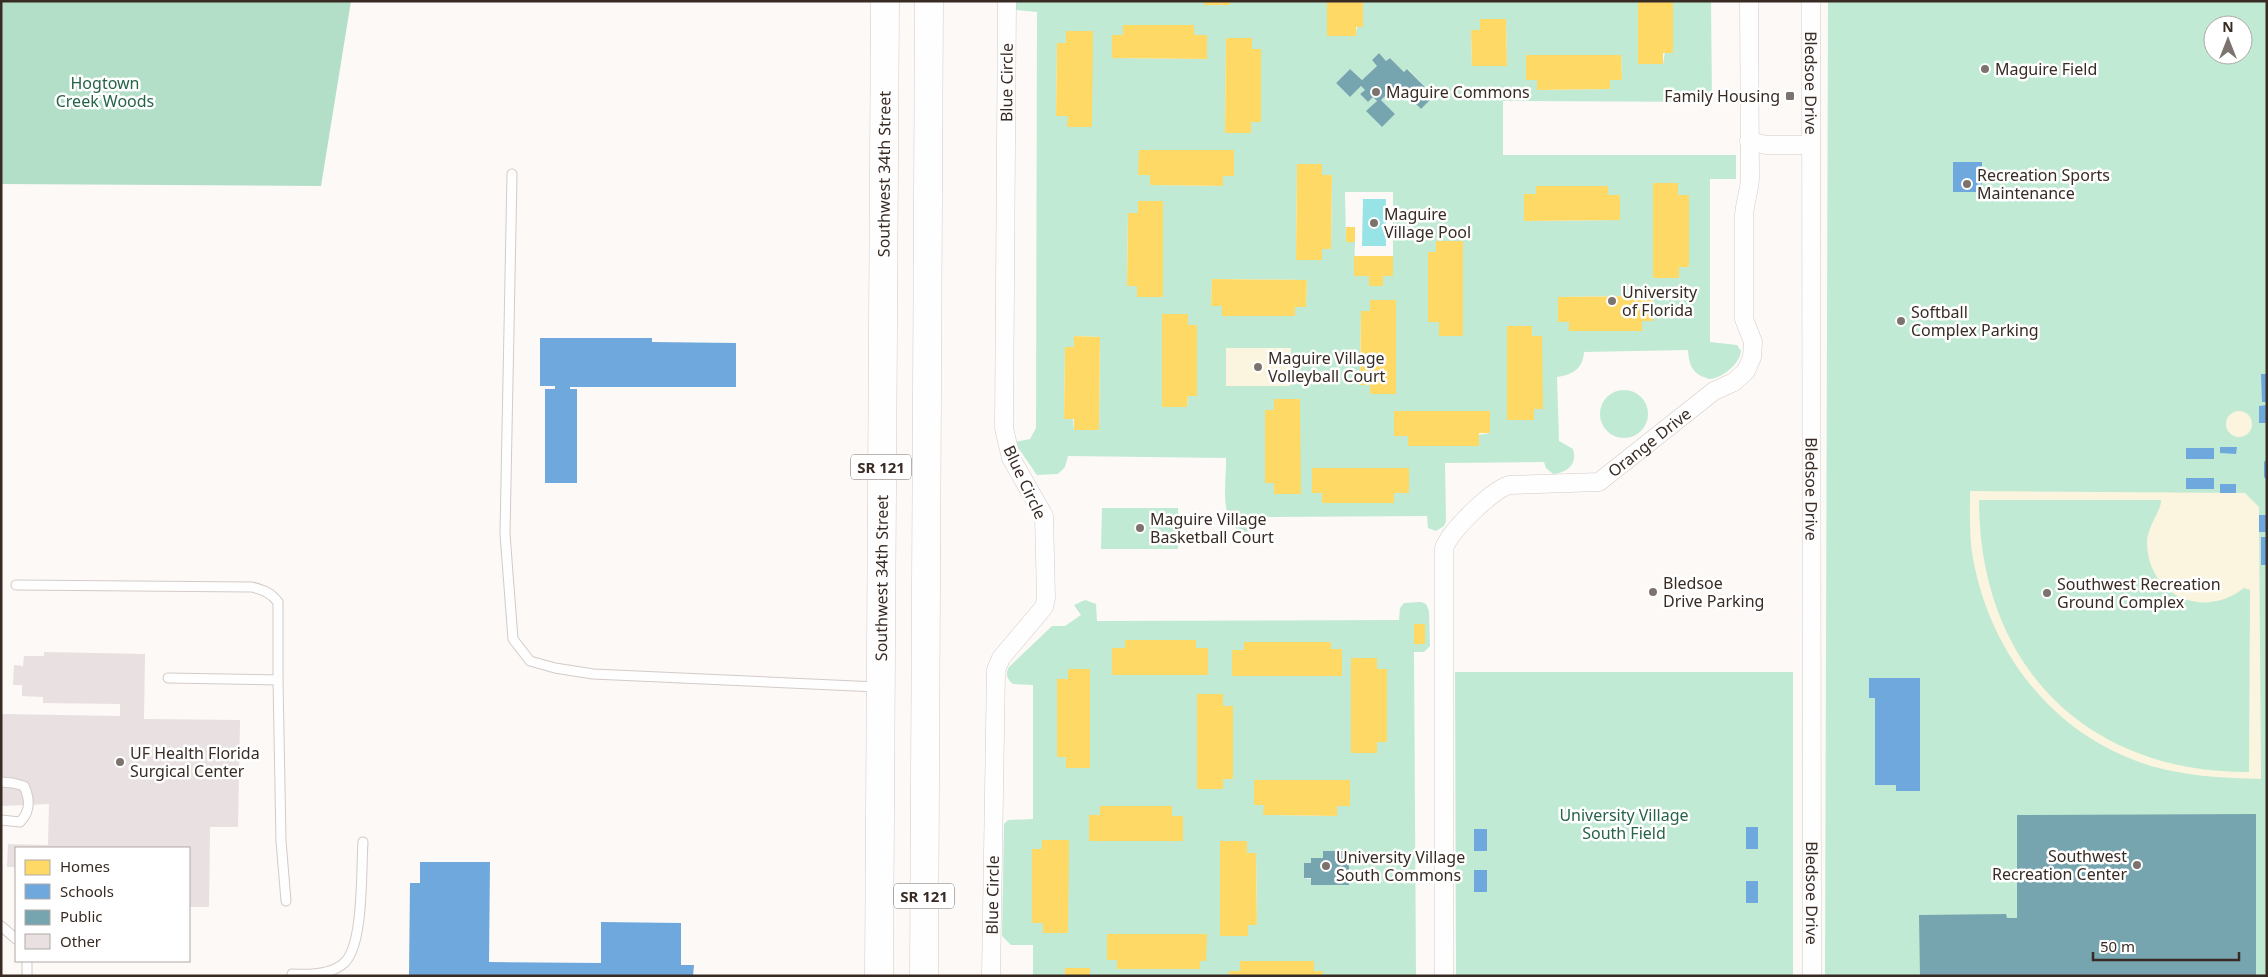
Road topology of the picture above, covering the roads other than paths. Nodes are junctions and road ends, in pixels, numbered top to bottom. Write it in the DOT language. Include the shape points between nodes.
graph roads {
  1 [pos="884,1"];
  2 [pos="929,1"];
  3 [pos="1006,1"];
  4 [pos="1749,1"];
  5 [pos="1811,1"];
  6 [pos="1749,141"];
  7 [pos="1811,145"];
  8 [pos="512,174"];
  9 [pos="16,585"];
  10 [pos="168,678"];
  11 [pos="278,680"];
  12 [pos="880,687"];
  13 [pos="1,782"];
  14 [pos="1,820"];
  15 [pos="363,842"];
  16 [pos="286,901"];
  17 [pos="1,926"];
  18 [pos="15,938"];
  19 [pos="27,962"];
  20 [pos="292,974"];
  21 [pos="27,976"];
  22 [pos="879,976"];
  23 [pos="924,976"];
  24 [pos="991,976"];
  25 [pos="1444,976"];
  26 [pos="1812,976"];
  1 -- 12 [label="main road, Southwest 34th Street / SR 121"];
  2 -- 23 [label="main road, SR 121"];
  3 -- 24 [label="street, Blue Circle" via="1004,428 1011,458 1044,516 1046,589 1044,607 1001,658 996,670"];
  4 -- 6 [label="street, Orange Drive"];
  5 -- 7 [label="street, Bledsoe Drive"];
  6 -- 7 [label="street" via="1766,145"];
  6 -- 25 [label="street, Orange Drive" via="1749,193 1744,215 1744,319 1753,342 1752,357 1746,371 1734,382 1714,391 1599,482 1509,485 1501,488 1446,541"];
  7 -- 26 [label="street, Bledsoe Drive"];
  8 -- 12 [label="lane" via="505,534 513,639 530,661 593,674"];
  9 -- 11 [label="lane" via="252,587 264,590 278,602"];
  10 -- 11 [label="lane"];
  11 -- 16 [label="lane" via="281,841"];
  12 -- 22 [label="main road, Southwest 34th Street / SR 121"];
  13 -- 14 [label="lane" via="24,786 29,796 28,814 20,822"];
  15 -- 20 [label="lane" via="358,932 352,952 344,964 329,971"];
  17 -- 18 [label="lane"];
  19 -- 21 [label="lane"];
}
